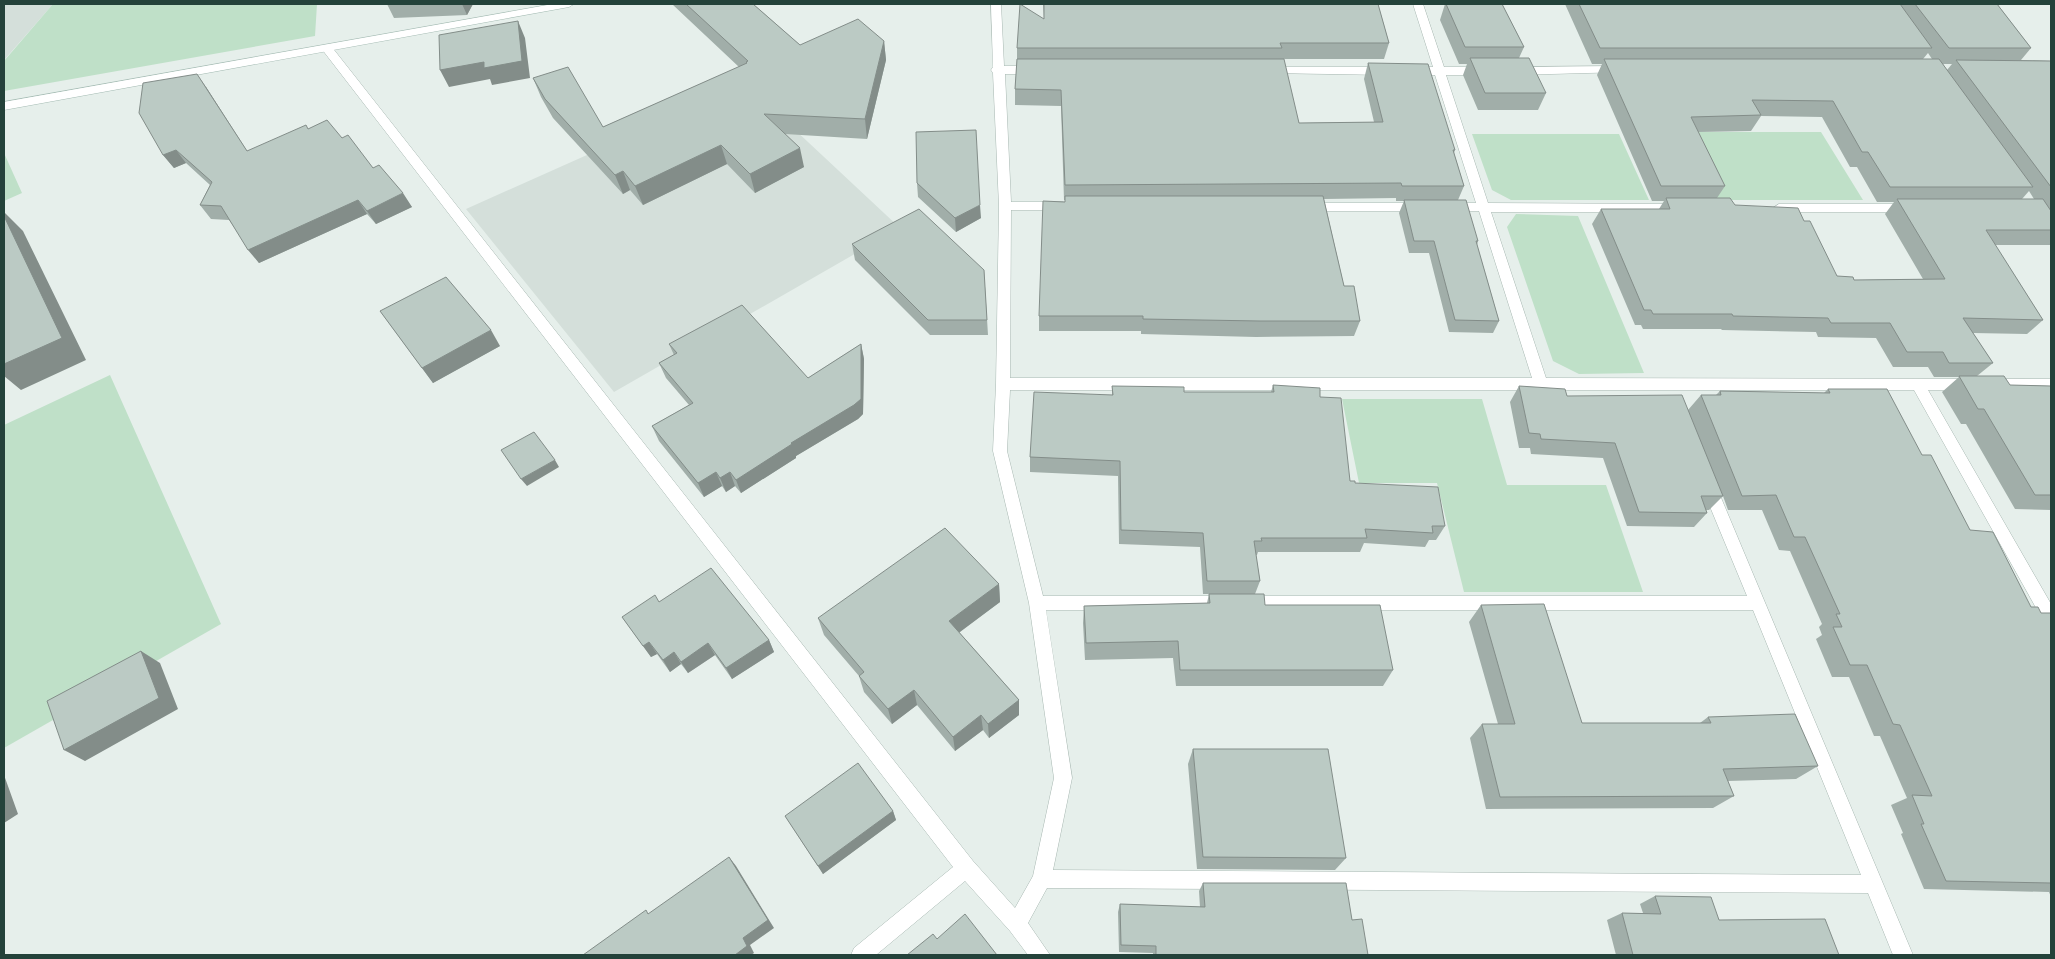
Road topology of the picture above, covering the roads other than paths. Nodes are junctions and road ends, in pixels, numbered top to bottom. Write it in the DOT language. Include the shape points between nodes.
graph roads {
  1 [pos="569,4"];
  2 [pos="996,4"];
  3 [pos="1418,4"];
  4 [pos="327,48"];
  5 [pos="998,70"];
  6 [pos="1047,70"];
  7 [pos="1253,70"];
  8 [pos="1627,70"];
  9 [pos="1440,71"];
  10 [pos="4,106"];
  11 [pos="1005,206"];
  12 [pos="1074,206"];
  13 [pos="1294,206"];
  14 [pos="1484,207"];
  15 [pos="1693,208"];
  16 [pos="1763,208"];
  17 [pos="1923,208"];
  18 [pos="1668,383"];
  19 [pos="1003,384"];
  20 [pos="1918,384"];
  21 [pos="2051,384"];
  22 [pos="1541,385"];
  23 [pos="1676,402"];
  24 [pos="1701,466"];
  25 [pos="1037,603"];
  26 [pos="1756,603"];
  27 [pos="2051,619"];
  28 [pos="966,868"];
  29 [pos="1042,879"];
  30 [pos="1874,884"];
  31 [pos="1017,924"];
  32 [pos="861,955"];
  33 [pos="1040,955"];
  34 [pos="1903,955"];
  1 -- 4 [label="street"];
  2 -- 5 [label="street"];
  3 -- 9 [label="street"];
  4 -- 10 [label="street"];
  4 -- 28 [label="street"];
  5 -- 6 [label="street"];
  5 -- 11 [label="street"];
  7 -- 9 [label="street"];
  8 -- 9 [label="street"];
  9 -- 14 [label="street"];
  11 -- 12 [label="street"];
  11 -- 19 [label="street"];
  13 -- 14 [label="street"];
  14 -- 15 [label="street"];
  14 -- 22 [label="street"];
  16 -- 17 [label="street"];
  18 -- 20 [label="street"];
  18 -- 22 [label="street"];
  18 -- 23 [label="street"];
  19 -- 22 [label="street"];
  19 -- 25 [label="street" via="1000,451"];
  20 -- 21 [label="street"];
  20 -- 27 [label="street"];
  24 -- 26 [label="street"];
  25 -- 26 [label="street"];
  25 -- 29 [label="street" via="1063,778"];
  26 -- 30 [label="street"];
  28 -- 31 [label="street"];
  28 -- 32 [label="street"];
  29 -- 30 [label="street"];
  29 -- 31 [label="street"];
  30 -- 34 [label="street"];
  31 -- 33 [label="street"];
}
